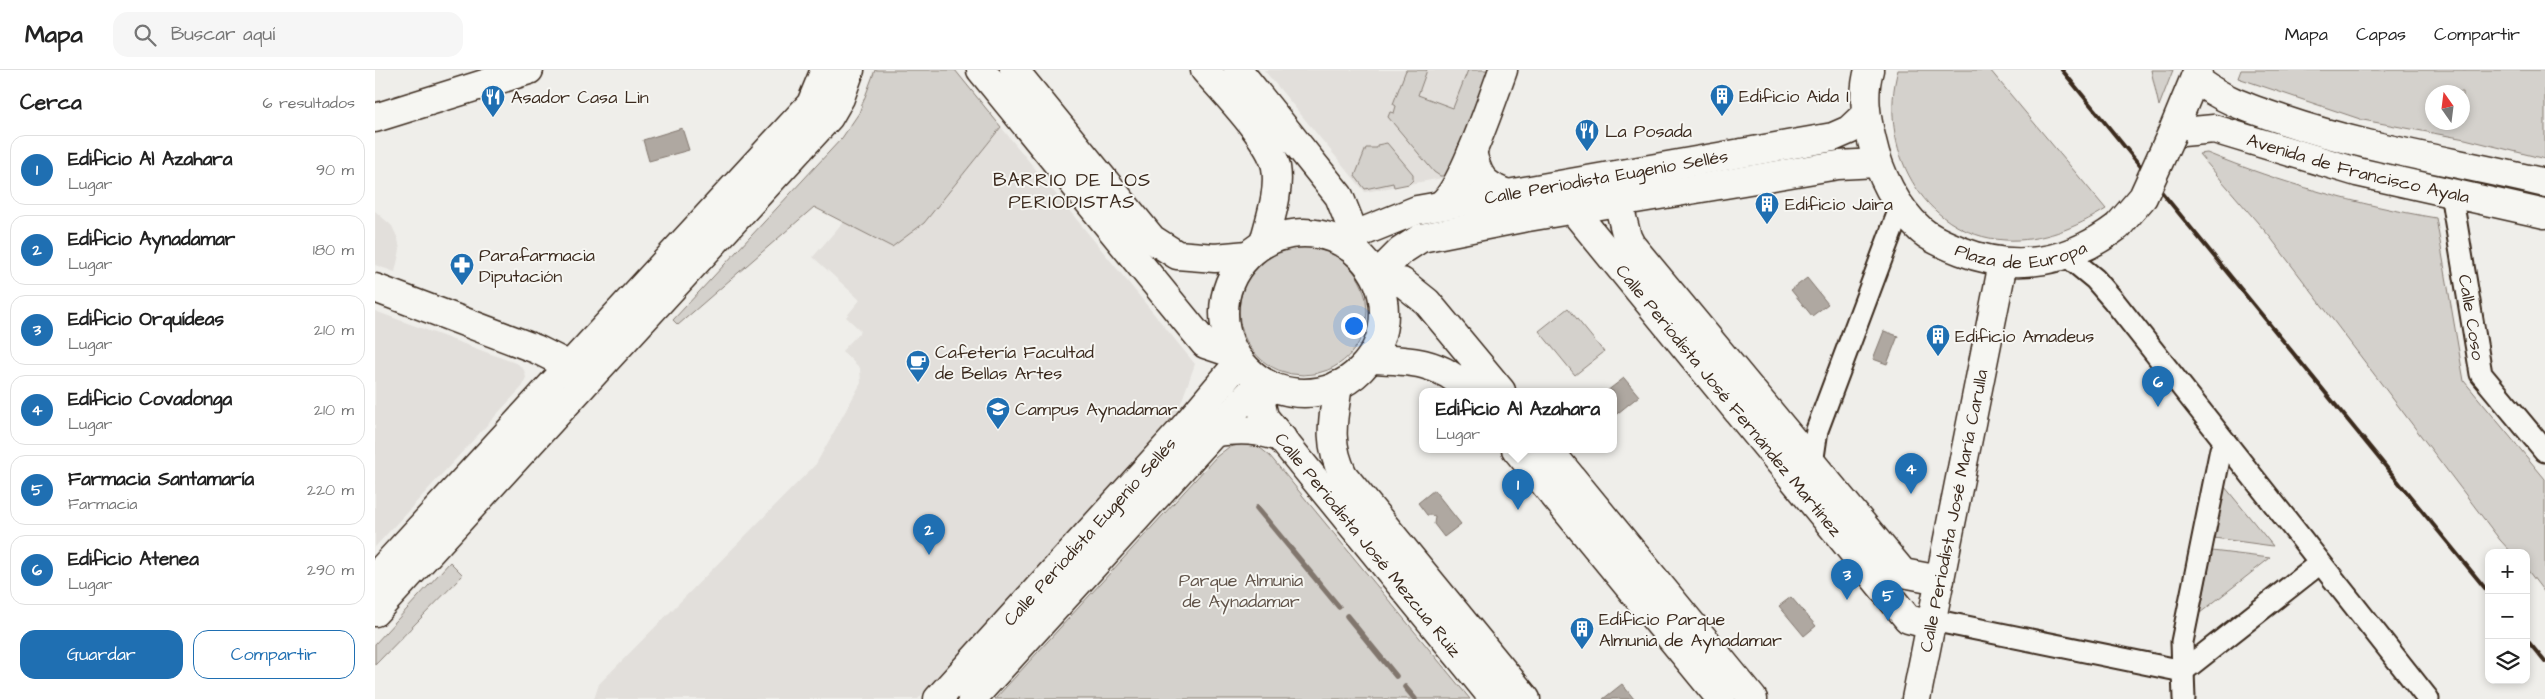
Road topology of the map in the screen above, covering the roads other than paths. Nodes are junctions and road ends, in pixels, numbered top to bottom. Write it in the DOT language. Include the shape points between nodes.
graph roads {
  1 [pos="529,70"];
  2 [pos="825,70"];
  3 [pos="850,70"];
  4 [pos="981,70"];
  5 [pos="1014,70"];
  6 [pos="1205,70"];
  7 [pos="1238,70"];
  8 [pos="1503,70"];
  9 [pos="1865,74"];
  10 [pos="2196,74"];
  11 [pos="476,78"];
  12 [pos="1866,114"];
  13 [pos="375,118"];
  14 [pos="2172,133"];
  15 [pos="1473,152"];
  16 [pos="1877,162"];
  17 [pos="2545,183"];
  18 [pos="2451,192"];
  19 [pos="1505,193"];
  20 [pos="1618,202"];
  21 [pos="1442,204"];
  22 [pos="1901,206"];
  23 [pos="1573,210"];
  24 [pos="2545,214"];
  25 [pos="1349,246"];
  26 [pos="1256,249"];
  27 [pos="2067,256"];
  28 [pos="2003,263"];
  29 [pos="1377,279"];
  30 [pos="375,288"];
  31 [pos="1238,358"];
  32 [pos="1370,359"];
  33 [pos="578,373"];
  34 [pos="1264,382"];
  35 [pos="1339,385"];
  36 [pos="1466,388"];
  37 [pos="1499,388"];
  38 [pos="1215,432"];
  39 [pos="1804,435"];
  40 [pos="1282,438"];
  41 [pos="2226,445"];
  42 [pos="2545,452"];
  43 [pos="1519,453"];
  44 [pos="1551,453"];
  45 [pos="2320,563"];
  46 [pos="375,577"];
  47 [pos="1940,580"];
  48 [pos="375,612"];
  49 [pos="1932,622"];
  50 [pos="2183,671"];
  51 [pos="938,699"];
  52 [pos="972,699"];
  53 [pos="1494,699"];
  54 [pos="1526,699"];
  55 [pos="1721,699"];
  56 [pos="1753,699"];
  57 [pos="1916,699"];
  58 [pos="2184,699"];
  59 [pos="2428,699"];
  1 -- 11 [label="main road"];
  2 -- 33 [label="main road" via="811,104"];
  3 -- 33 [label="main road" via="829,117"];
  4 -- 31 [label="main road" via="1205,344"];
  5 -- 26 [label="main road" via="1152,239 1177,255 1215,258"];
  6 -- 26 [label="main road" via="1261,138 1276,166 1276,191"];
  7 -- 25 [label="main road" via="1339,196 1351,226"];
  8 -- 15 [label="main road"];
  9 -- 12 [label="main road, Plaza de Europa"];
  10 -- 14 [label="main road, Plaza de Europa"];
  10 -- 17 [label="main road, Avenida de Francisco Ayala" via="2209,90 2233,103 2308,128"];
  11 -- 13 [label="main road"];
  12 -- 16 [label="main road, Plaza de Europa"];
  12 -- 19 [label="main road, Calle Periodista Eugenio Sellés" via="1849,130 1833,137"];
  14 -- 18 [label="main road, Avenida de Francisco Ayala" via="2214,129 2357,172"];
  14 -- 27 [label="main road, Plaza de Europa, bridge" via="2143,197 2118,226 2097,242"];
  15 -- 19 [label="main road" via="1479,176 1491,188"];
  15 -- 21 [label="main road" via="1450,196"];
  16 -- 20 [label="main road, Calle Periodista Eugenio Sellés" via="1838,165"];
  16 -- 22 [label="main road, Plaza de Europa"];
  18 -- 24 [label="main road, Avenida de Francisco Ayala"];
  18 -- 42 [label="street, Calle Coso" via="2481,374"];
  19 -- 21 [label="main road, Calle Periodista Eugenio Sellés"];
  20 -- 23 [label="main road, Calle Periodista Eugenio Sellés"];
  20 -- 39 [label="main road, Calle Periodista José Fernández Martínez" via="1631,245"];
  21 -- 25 [label="main road, Calle Periodista Eugenio Sellés" via="1409,212 1363,232"];
  22 -- 28 [label="main road, Plaza de Europa" via="1921,231 1951,247"];
  22 -- 39 [label="street"];
  23 -- 29 [label="main road, Calle Periodista Eugenio Sellés" via="1421,238 1401,251"];
  23 -- 49 [label="main road, Calle Periodista José Fernández Martínez" via="1908,619"];
  25 -- 26 [label="main road" via="1322,234 1306,232 1281,236"];
  25 -- 29 [label="main road" via="1365,260"];
  26 -- 31 [label="main road" via="1235,272 1227,292 1224,313 1227,335"];
  27 -- 28 [label="main road, Plaza de Europa" via="2026,264"];
  27 -- 41 [label="street" via="2095,278"];
  28 -- 47 [label="main road, Calle Periodista José María Carulla"];
  29 -- 32 [label="main road" via="1384,301 1384,324"];
  29 -- 37 [label="main road" via="1401,282 1427,302"];
  30 -- 33 [label="main road" via="535,349"];
  31 -- 34 [label="main road"];
  31 -- 51 [label="main road, Calle Periodista Eugenio Sellés" via="1181,430"];
  32 -- 35 [label="main road" via="1361,370"];
  32 -- 36 [label="main road" via="1432,364"];
  33 -- 46 [label="main road"];
  33 -- 48 [label="main road"];
  34 -- 35 [label="main road" via="1288,391 1311,392"];
  34 -- 38 [label="main road, Calle Periodista Eugenio Sellés"];
  34 -- 40 [label="main road, Calle Periodista José Mezcua Ruiz" via="1261,404 1264,416"];
  35 -- 54 [label="main road, Calle Periodista José Mezcua Ruiz" via="1332,436 1334,456 1343,474"];
  38 -- 40 [label="main road" via="1263,431"];
  38 -- 52 [label="main road, Calle Periodista Eugenio Sellés"];
  39 -- 47 [label="main road, Calle Periodista José Fernández Martínez" via="1812,464 1903,573"];
  40 -- 53 [label="main road, Calle Periodista José Mezcua Ruiz"];
  41 -- 45 [label="street"];
  41 -- 50 [label="street" via="2221,449 2182,642"];
  43 -- 55 [label="main road"];
  44 -- 56 [label="main road"];
  45 -- 50 [label="street"];
  45 -- 59 [label="street"];
  47 -- 49 [label="main road, Calle Periodista José María Carulla"];
  49 -- 50 [label="street"];
  49 -- 57 [label="main road, Calle Periodista José María Carulla"];
  50 -- 58 [label="street"];
}
